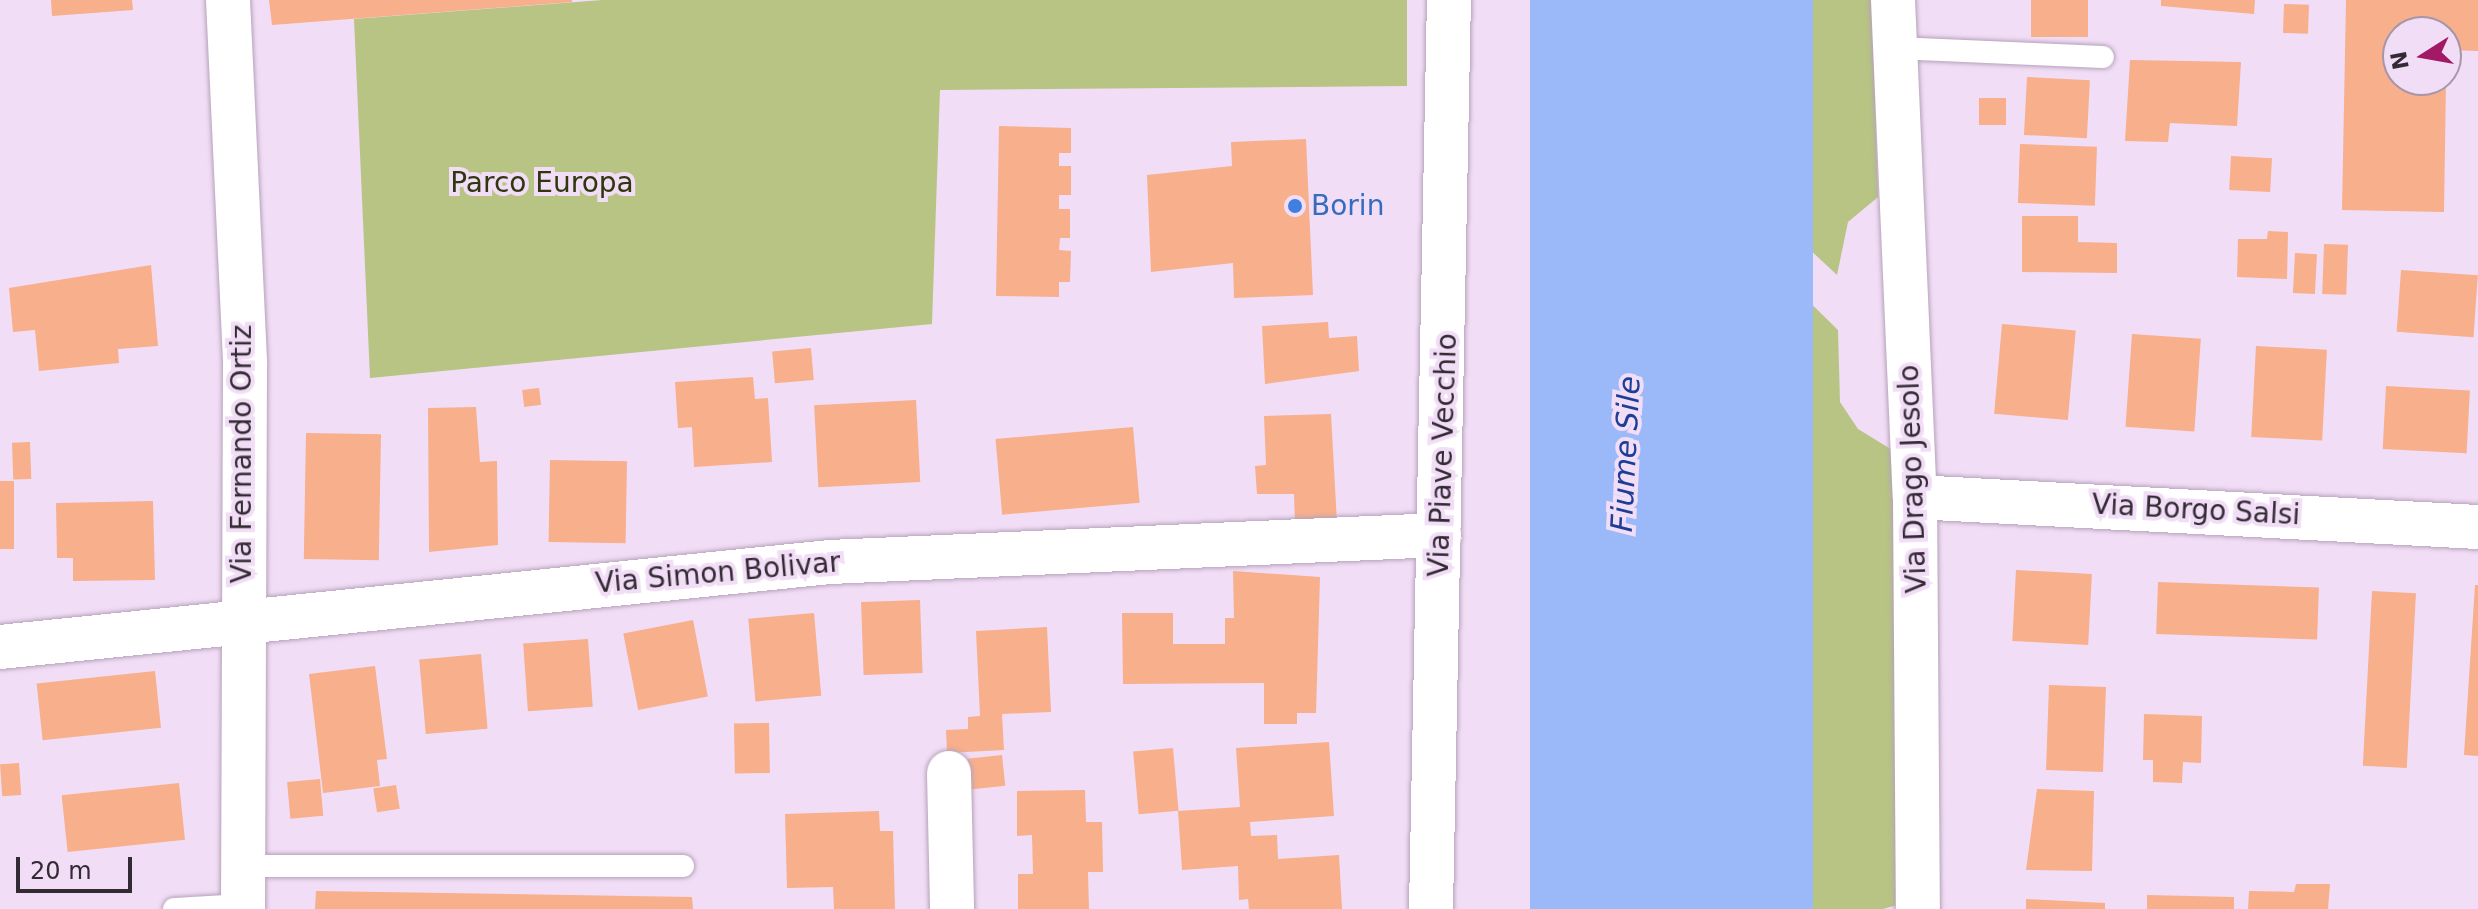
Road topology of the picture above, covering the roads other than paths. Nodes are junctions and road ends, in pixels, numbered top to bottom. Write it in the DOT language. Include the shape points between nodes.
graph roads {
  1 [pos="228,0"];
  2 [pos="1449,0"];
  3 [pos="1893,0"];
  4 [pos="1895,48"];
  5 [pos="2103,57"];
  6 [pos="1915,497"];
  7 [pos="2478,527"];
  8 [pos="1439,535"];
  9 [pos="242,619"];
  10 [pos="0,647"];
  11 [pos="949,773"];
  12 [pos="683,866"];
  13 [pos="243,893"];
  14 [pos="174,909"];
  15 [pos="952,909"];
  16 [pos="1431,909"];
  17 [pos="1918,909"];
  1 -- 9 [label="street, Via Fernando Ortiz" via="245,366"];
  2 -- 8 [label="street, Via Piave Vecchio"];
  3 -- 4 [label="street, Via Drago Jesolo"];
  4 -- 5 [label="lane"];
  4 -- 6 [label="street, Via Drago Jesolo"];
  6 -- 7 [label="street, Via Borgo Salsi"];
  6 -- 17 [label="street, Via Drago Jesolo"];
  8 -- 9 [label="street, Via Simon Bolivar" via="830,562"];
  8 -- 16 [label="street, Via Piave Vecchio"];
  9 -- 10 [label="street, Via Simon Bolivar"];
  9 -- 13 [label="street, Via Fernando Ortiz"];
  11 -- 15 [label="street"];
  12 -- 13 [label="lane"];
  13 -- 14 [label="lane"];
}
